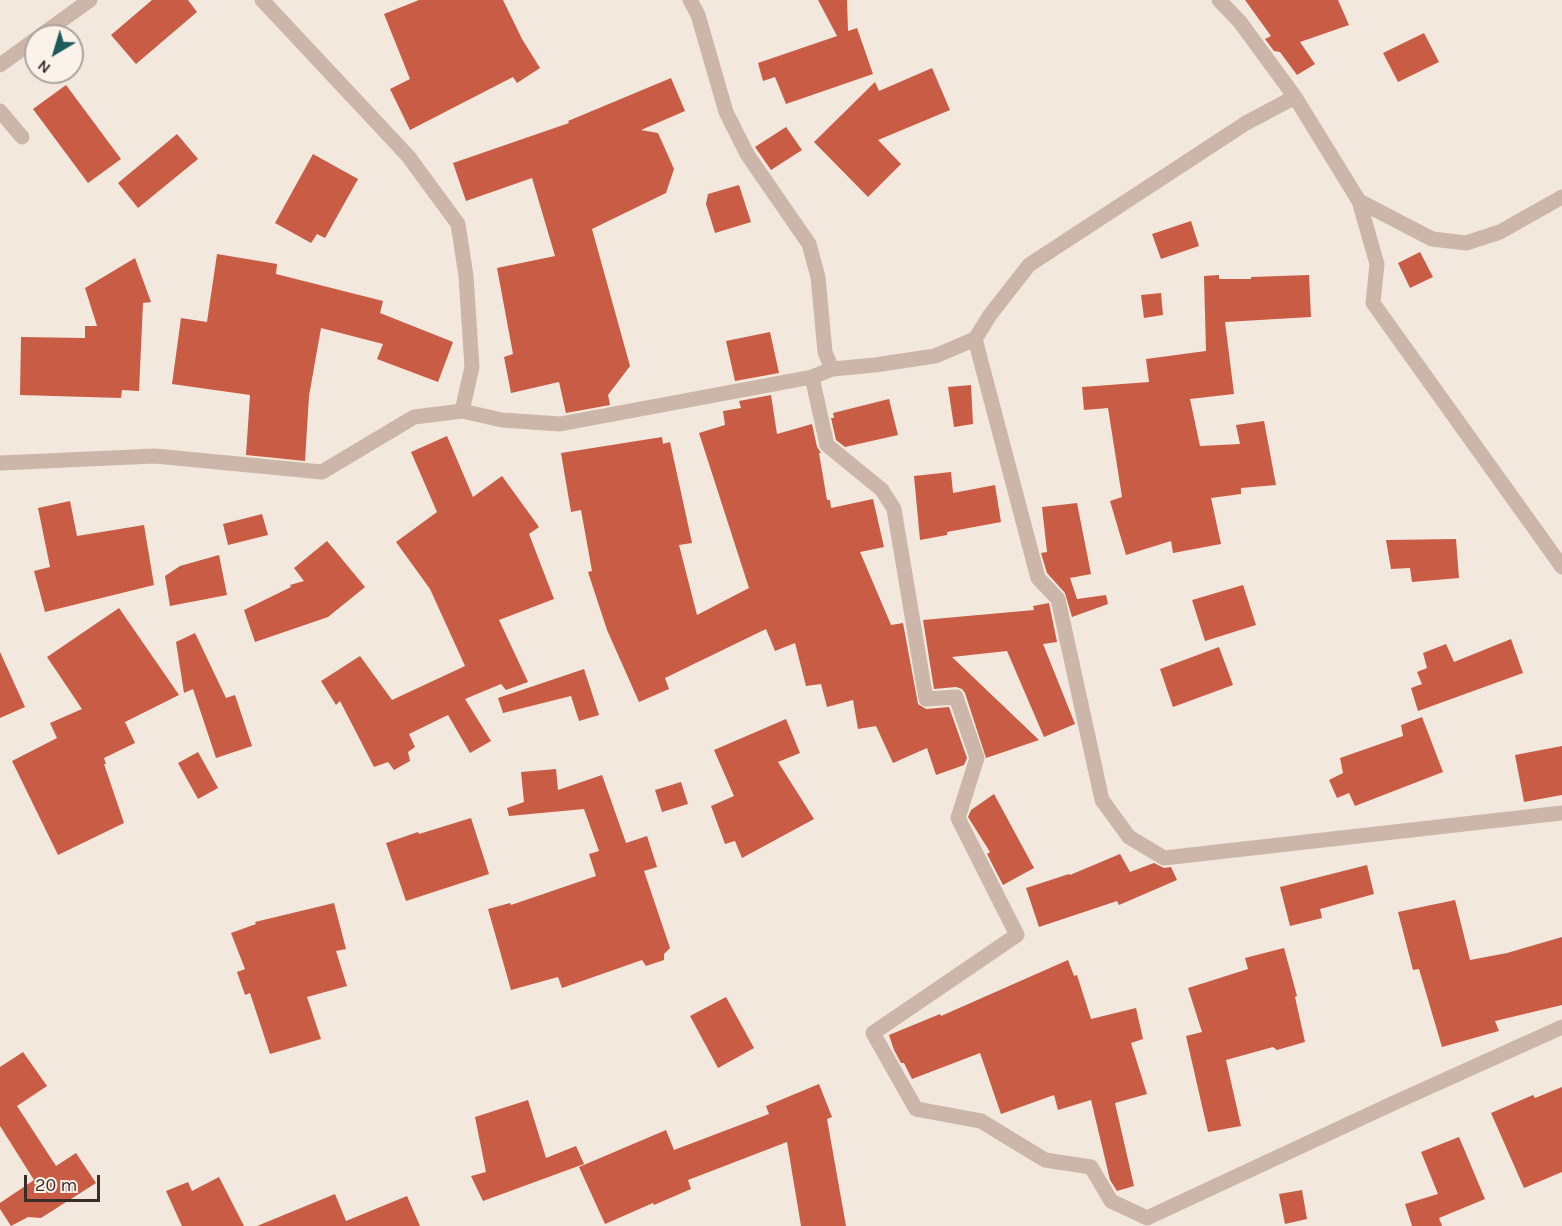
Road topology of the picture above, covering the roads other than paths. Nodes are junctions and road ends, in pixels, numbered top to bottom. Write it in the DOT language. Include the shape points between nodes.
graph roads {
  1 [pos="90,0"];
  2 [pos="262,0"];
  3 [pos="690,0"];
  4 [pos="1219,0"];
  5 [pos="57,24"];
  6 [pos="24,48"];
  7 [pos="0,65"];
  8 [pos="1295,97"];
  9 [pos="0,111"];
  10 [pos="22,137"];
  11 [pos="1562,197"];
  12 [pos="1359,201"];
  13 [pos="975,339"];
  14 [pos="832,369"];
  15 [pos="812,377"];
  16 [pos="462,411"];
  17 [pos="0,463"];
  18 [pos="1562,567"];
  19 [pos="1562,813"];
  20 [pos="1562,1027"];
  1 -- 5 [label="street"];
  2 -- 16 [label="street" via="408,156 458,224 472,368"];
  3 -- 14 [label="street" via="698,15 726,112 747,154 809,244 818,278 825,352"];
  4 -- 8 [label="street"];
  6 -- 7 [label="street"];
  8 -- 12 [label="street"];
  8 -- 13 [label="street" via="1246,123 1029,265"];
  9 -- 10 [label="street"];
  11 -- 12 [label="street" via="1500,232 1466,243 1432,239"];
  12 -- 18 [label="street" via="1377,264 1373,303"];
  13 -- 14 [label="street" via="935,356"];
  13 -- 19 [label="street" via="1038,578 1058,599 1102,800 1129,837 1164,858"];
  14 -- 15 [label="street"];
  15 -- 16 [label="street" via="560,424 502,420"];
  15 -- 20 [label="street" via="827,445 882,490 894,509 927,699 956,697 976,758 958,818 1017,935 873,1034 916,1109 981,1121 1045,1160 1091,1167 1111,1201 1147,1218"];
  16 -- 17 [label="street" via="414,417 322,472 155,456"];
}
